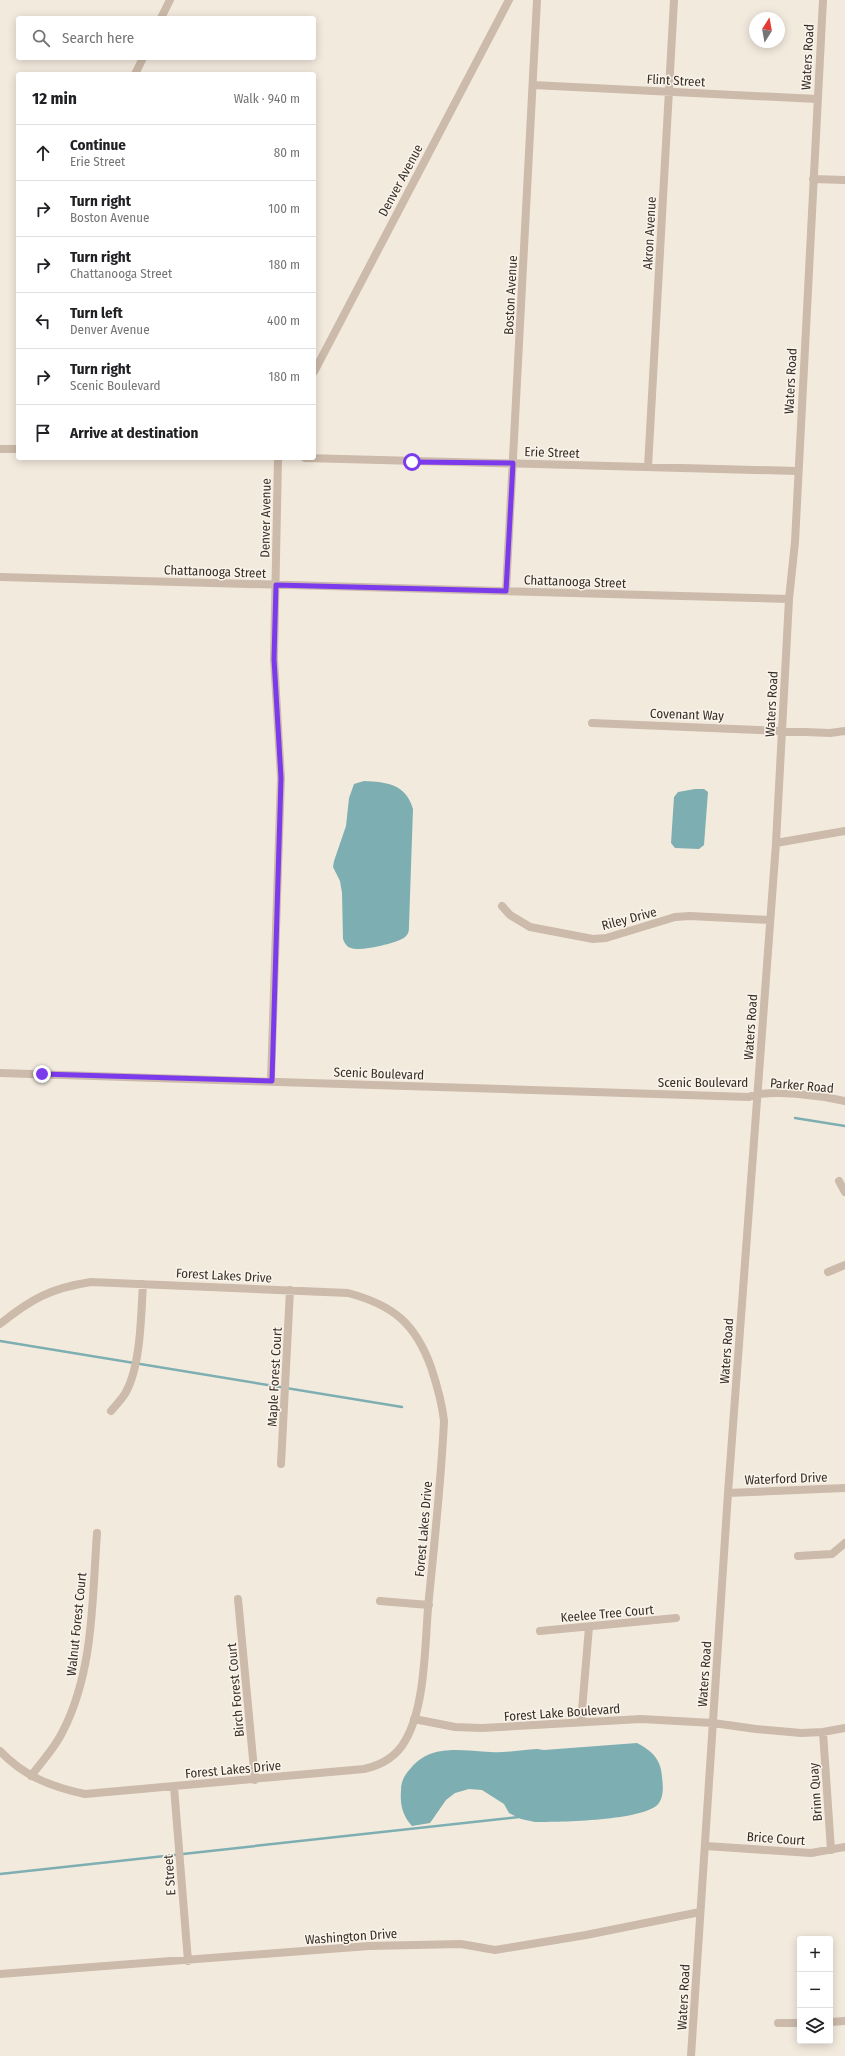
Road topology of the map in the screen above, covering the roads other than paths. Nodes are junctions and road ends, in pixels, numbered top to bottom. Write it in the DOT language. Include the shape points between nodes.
graph roads {
  1 [pos="170,0"];
  2 [pos="509,0"];
  3 [pos="537,0"];
  4 [pos="674,0"];
  5 [pos="823,0"];
  6 [pos="162,16"];
  7 [pos="142,60"];
  8 [pos="136,72"];
  9 [pos="533,85"];
  10 [pos="669,92"];
  11 [pos="817,99"];
  12 [pos="813,179"];
  13 [pos="845,180"];
  14 [pos="316,368"];
  15 [pos="0,448"];
  16 [pos="16,449"];
  17 [pos="316,458"];
  18 [pos="278,460"];
  19 [pos="513,463"];
  20 [pos="648,467"];
  21 [pos="797,471"];
  22 [pos="0,577"];
  23 [pos="276,585"];
  24 [pos="506,591"];
  25 [pos="789,599"];
  26 [pos="592,723"];
  27 [pos="782,730"];
  28 [pos="845,731"];
  29 [pos="845,831"];
  30 [pos="776,842"];
  31 [pos="502,906"];
  32 [pos="770,920"];
  33 [pos="0,1073"];
  34 [pos="272,1081"];
  35 [pos="757,1093"];
  36 [pos="845,1101"];
  37 [pos="839,1181"];
  38 [pos="845,1192"];
  39 [pos="845,1265"];
  40 [pos="828,1272"];
  41 [pos="143,1284"];
  42 [pos="290,1290"];
  43 [pos="0,1324"];
  44 [pos="111,1411"];
  45 [pos="281,1464"];
  46 [pos="845,1488"];
  47 [pos="728,1492"];
  48 [pos="97,1533"];
  49 [pos="845,1543"];
  50 [pos="798,1556"];
  51 [pos="238,1599"];
  52 [pos="380,1601"];
  53 [pos="429,1605"];
  54 [pos="676,1618"];
  55 [pos="589,1627"];
  56 [pos="540,1631"];
  57 [pos="414,1719"];
  58 [pos="581,1722"];
  59 [pos="713,1723"];
  60 [pos="845,1728"];
  61 [pos="823,1732"];
  62 [pos="0,1751"];
  63 [pos="30,1776"];
  64 [pos="255,1780"];
  65 [pos="174,1787"];
  66 [pos="706,1846"];
  67 [pos="845,1847"];
  68 [pos="831,1850"];
  69 [pos="700,1912"];
  70 [pos="188,1961"];
  71 [pos="0,1974"];
  72 [pos="845,2020"];
  73 [pos="833,2022"];
  74 [pos="778,2023"];
  75 [pos="797,2023"];
  76 [pos="691,2056"];
  1 -- 6 [label="street"];
  2 -- 14 [label="street, Denver Avenue"];
  3 -- 9 [label="street, Boston Avenue"];
  4 -- 10 [label="street, Akron Avenue"];
  5 -- 11 [label="street, Waters Road"];
  7 -- 8 [label="street"];
  9 -- 10 [label="street, Flint Street"];
  9 -- 19 [label="street, Boston Avenue"];
  10 -- 11 [label="street, Flint Street"];
  10 -- 20 [label="street, Akron Avenue"];
  11 -- 12 [label="street, Waters Road"];
  12 -- 13 [label="street"];
  12 -- 21 [label="street, Waters Road"];
  15 -- 16 [label="street"];
  17 -- 19 [label="street, Erie Street"];
  18 -- 23 [label="street, Denver Avenue"];
  19 -- 20 [label="street, Erie Street"];
  19 -- 24 [label="street, Boston Avenue"];
  20 -- 21 [label="street, Erie Street"];
  21 -- 25 [label="street, Waters Road" via="795,542"];
  22 -- 23 [label="street, Chattanooga Street"];
  23 -- 24 [label="street, Chattanooga Street"];
  23 -- 34 [label="street, Denver Avenue" via="274,659 281,785"];
  24 -- 25 [label="street, Chattanooga Street"];
  25 -- 27 [label="street, Waters Road"];
  26 -- 27 [label="street, Covenant Way"];
  27 -- 28 [label="street, Covenant Way" via="830,733"];
  27 -- 30 [label="street, Waters Road"];
  29 -- 30 [label="street"];
  30 -- 32 [label="street, Waters Road"];
  31 -- 32 [label="street, Riley Drive" via="510,916 530,927 593,939 606,938 690,916"];
  32 -- 35 [label="street, Waters Road"];
  33 -- 34 [label="street, Scenic Boulevard"];
  34 -- 35 [label="street, Scenic Boulevard" via="749,1097"];
  35 -- 36 [label="street, Parker Road"];
  35 -- 47 [label="street, Waters Road"];
  37 -- 38 [label="street"];
  39 -- 40 [label="street"];
  41 -- 42 [label="street, Forest Lakes Drive"];
  41 -- 43 [label="street, Forest Lakes Drive" via="91,1282 56,1289 41,1295"];
  41 -- 44 [label="street" via="140,1334 133,1371 127,1391"];
  42 -- 45 [label="street, Maple Forest Court"];
  42 -- 53 [label="street, Forest Lakes Drive" via="348,1293 374,1301 403,1319 424,1348 439,1392 444,1421"];
  46 -- 47 [label="street, Waterford Drive"];
  47 -- 59 [label="street, Waters Road"];
  48 -- 63 [label="street, Walnut Forest Court" via="88,1649 81,1687 63,1732"];
  49 -- 50 [label="street" via="832,1554"];
  51 -- 64 [label="street, Birch Forest Court"];
  52 -- 53 [label="street"];
  53 -- 57 [label="street, Forest Lakes Drive" via="422,1675"];
  54 -- 55 [label="street, Keelee Tree Court"];
  55 -- 56 [label="street, Keelee Tree Court"];
  55 -- 58 [label="street"];
  57 -- 58 [label="street, Forest Lake Boulevard" via="455,1727 482,1728"];
  57 -- 64 [label="street, Forest Lakes Drive" via="398,1752 374,1767"];
  58 -- 59 [label="street, Forest Lake Boulevard" via="641,1719"];
  59 -- 61 [label="street, Forest Lake Boulevard" via="788,1732"];
  59 -- 66 [label="street, Waters Road"];
  60 -- 61 [label="street, Forest Lake Boulevard"];
  61 -- 68 [label="street, Brinn Quay"];
  62 -- 63 [label="street, Forest Lakes Drive" via="16,1767"];
  63 -- 65 [label="street, Forest Lakes Drive" via="55,1787 85,1794"];
  64 -- 65 [label="street, Forest Lakes Drive"];
  65 -- 70 [label="street, E Street"];
  66 -- 68 [label="street, Brice Court" via="811,1853"];
  66 -- 69 [label="street, Waters Road"];
  67 -- 68 [label="street, Brice Court"];
  69 -- 70 [label="street, Washington Drive" via="495,1950 462,1944 408,1944"];
  69 -- 76 [label="street, Waters Road"];
  70 -- 71 [label="street, Washington Drive"];
  72 -- 73 [label="street"];
  74 -- 75 [label="street"];
}
